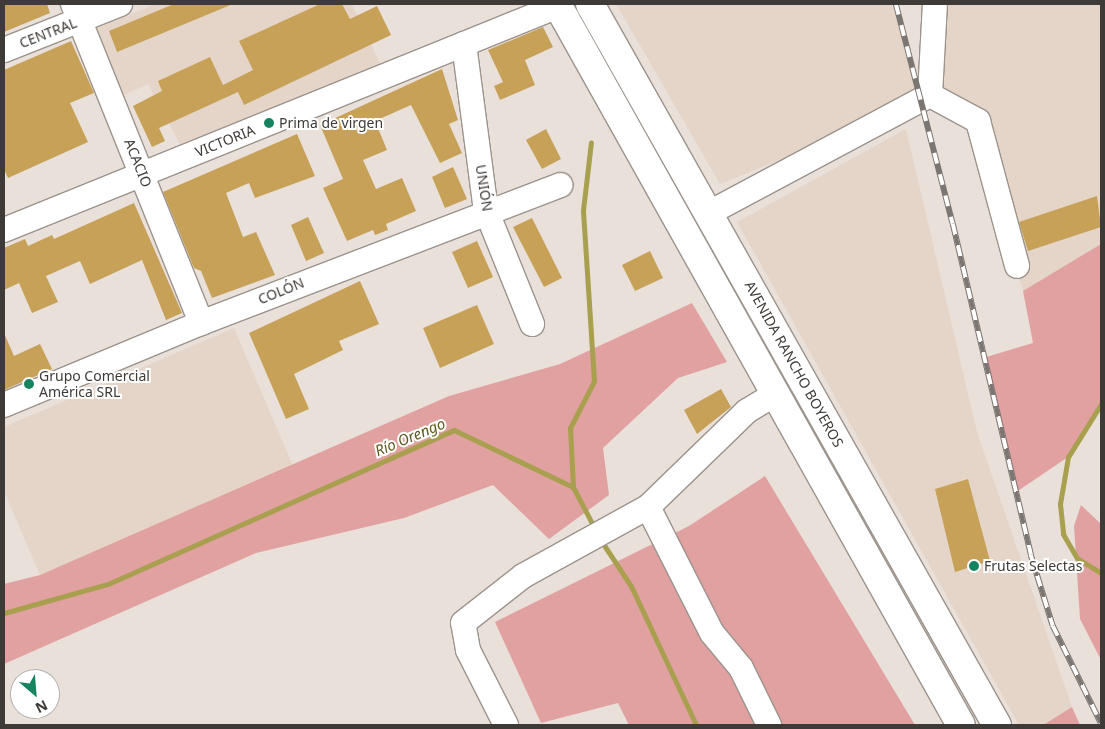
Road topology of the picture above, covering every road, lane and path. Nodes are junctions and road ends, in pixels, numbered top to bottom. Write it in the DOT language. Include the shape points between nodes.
graph roads {
  1 [pos="120,4"];
  2 [pos="590,4"];
  3 [pos="935,4"];
  4 [pos="557,5"];
  5 [pos="76,12"];
  6 [pos="464,44"];
  7 [pos="4,50"];
  8 [pos="930,95"];
  9 [pos="143,174"];
  10 [pos="560,185"];
  11 [pos="486,210"];
  12 [pos="710,214"];
  13 [pos="4,230"];
  14 [pos="1017,266"];
  15 [pos="201,323"];
  16 [pos="532,324"];
  17 [pos="774,395"];
  18 [pos="4,405"];
  19 [pos="648,507"];
  20 [pos="506,725"];
  21 [pos="769,725"];
  22 [pos="961,725"];
  23 [pos="997,725"];
  1 -- 5 [label="street, CENTRAL"];
  2 -- 12 [label="highway, AVENIDA RANCHO BOYEROS"];
  3 -- 8 [label="street"];
  4 -- 6 [label="street, VICTORIA"];
  4 -- 17 [label="highway"];
  5 -- 7 [label="street, CENTRAL"];
  5 -- 9 [label="street, ACACIO"];
  6 -- 9 [label="street, VICTORIA"];
  6 -- 11 [label="street, UNIÓN"];
  8 -- 12 [label="street"];
  8 -- 14 [label="street" via="978,121"];
  9 -- 13 [label="street, VICTORIA"];
  9 -- 15 [label="street, ACACIO"];
  10 -- 11 [label="street, COLÓN"];
  11 -- 15 [label="street, COLÓN"];
  11 -- 16 [label="street, UNIÓN"];
  12 -- 23 [label="highway, AVENIDA RANCHO BOYEROS"];
  15 -- 18 [label="street, COLÓN"];
  17 -- 19 [label="street" via="746,412"];
  17 -- 22 [label="highway"];
  19 -- 20 [label="street" via="523,576 463,623 468,650"];
  19 -- 21 [label="street" via="712,633 741,668"];
}
